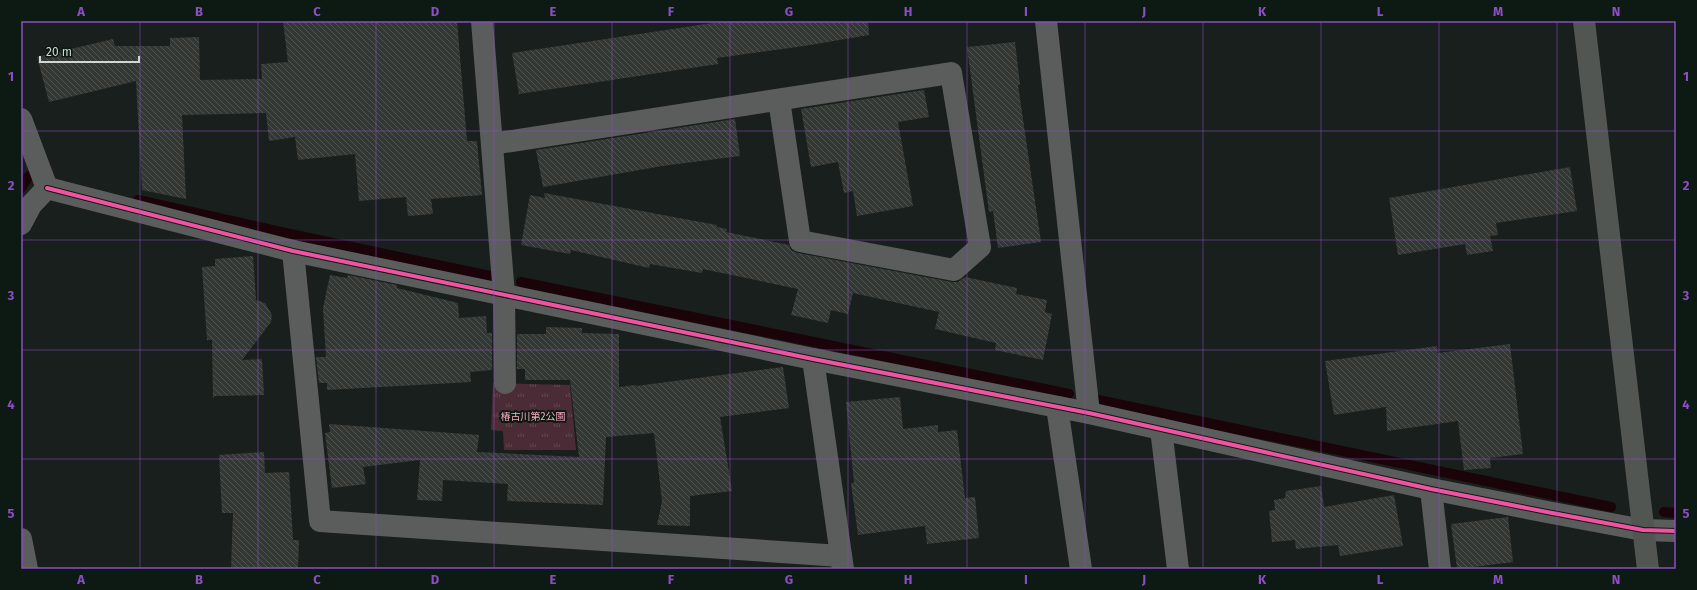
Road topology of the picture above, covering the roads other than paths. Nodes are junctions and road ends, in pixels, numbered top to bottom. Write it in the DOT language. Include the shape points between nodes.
graph roads {
  1 [pos="482,21"];
  2 [pos="1046,21"];
  3 [pos="1584,21"];
  4 [pos="779,100"];
  5 [pos="21,119"];
  6 [pos="492,144"];
  7 [pos="47,188"];
  8 [pos="21,224"];
  9 [pos="293,251"];
  10 [pos="504,295"];
  11 [pos="813,359"];
  12 [pos="505,383"];
  13 [pos="1057,407"];
  14 [pos="1089,413"];
  15 [pos="1161,429"];
  16 [pos="1431,489"];
  17 [pos="1643,530"];
  18 [pos="1676,531"];
  19 [pos="21,539"];
  20 [pos="842,562"];
  21 [pos="27,569"];
  22 [pos="1082,569"];
  23 [pos="1178,569"];
  24 [pos="1440,569"];
  25 [pos="1648,569"];
  1 -- 6 [label="street"];
  2 -- 14 [label="street"];
  3 -- 17 [label="street"];
  4 -- 6 [label="street" via="800,241 954,270 980,247 951,73"];
  5 -- 7 [label="street"];
  6 -- 10 [label="street"];
  7 -- 8 [label="street" via="31,205"];
  7 -- 9 [label="street"];
  9 -- 10 [label="street"];
  9 -- 20 [label="street" via="320,521"];
  10 -- 11 [label="street"];
  10 -- 12 [label="street"];
  11 -- 13 [label="street"];
  11 -- 20 [label="street"];
  13 -- 14 [label="street"];
  13 -- 22 [label="street"];
  14 -- 15 [label="street"];
  15 -- 16 [label="street"];
  15 -- 23 [label="street"];
  16 -- 17 [label="street"];
  16 -- 24 [label="street"];
  17 -- 18 [label="street"];
  17 -- 25 [label="street"];
  19 -- 21 [label="street"];
}
